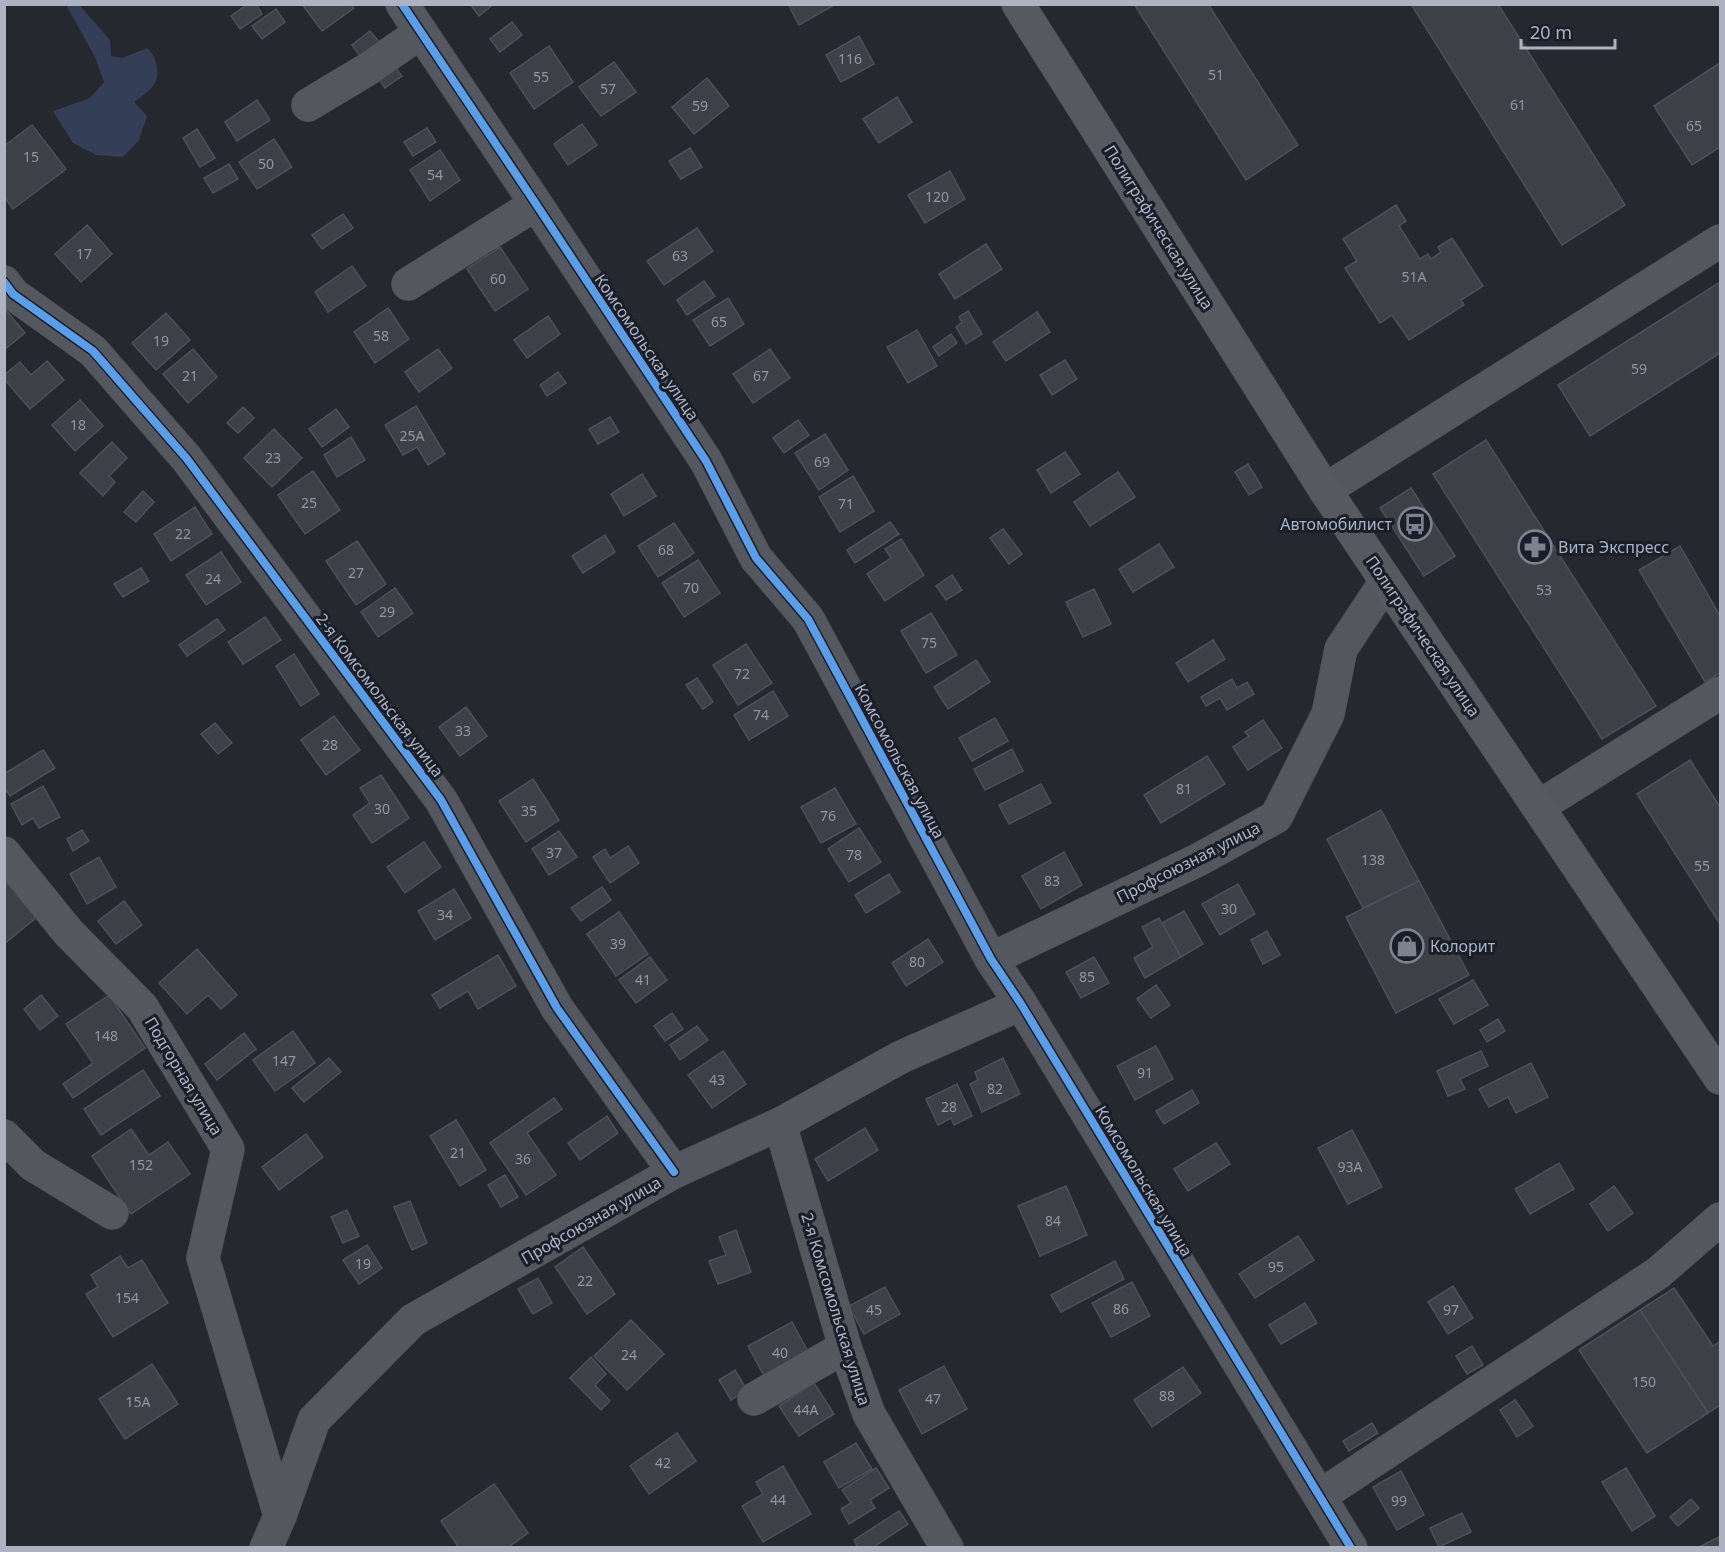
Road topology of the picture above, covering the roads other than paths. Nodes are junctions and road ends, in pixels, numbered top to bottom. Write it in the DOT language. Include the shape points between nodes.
graph roads {
  1 [pos="402,4"];
  2 [pos="1018,4"];
  3 [pos="421,32"];
  4 [pos="308,105"];
  5 [pos="536,204"];
  6 [pos="1720,241"];
  7 [pos="4,282"];
  8 [pos="408,284"];
  9 [pos="1325,490"];
  10 [pos="1386,581"];
  11 [pos="1720,693"];
  12 [pos="1538,807"];
  13 [pos="4,853"];
  14 [pos="991,959"];
  15 [pos="1021,1004"];
  16 [pos="1720,1078"];
  17 [pos="780,1124"];
  18 [pos="4,1136"];
  19 [pos="674,1173"];
  20 [pos="112,1213"];
  21 [pos="1720,1219"];
  22 [pos="845,1347"];
  23 [pos="754,1399"];
  24 [pos="1320,1497"];
  25 [pos="280,1516"];
  26 [pos="266,1548"];
  27 [pos="947,1548"];
  28 [pos="1351,1548"];
  1 -- 3 [label="street, Комсомольская улица"];
  2 -- 9 [label="main road, Полиграфическая улица"];
  3 -- 4 [label="street"];
  3 -- 5 [label="street, Комсомольская улица"];
  5 -- 8 [label="street"];
  5 -- 14 [label="street, Комсомольская улица" via="706,460 756,558 808,619"];
  6 -- 9 [label="street"];
  7 -- 19 [label="street, 2-я Комсомольская улица" via="14,294 93,351 187,459 441,801 557,1008"];
  9 -- 10 [label="main road, Полиграфическая улица"];
  10 -- 12 [label="main road, Полиграфическая улица"];
  10 -- 14 [label="street, Профсоюзная улица" via="1341,649 1328,714 1276,817 1198,860"];
  11 -- 12 [label="street"];
  12 -- 16 [label="main road, Полиграфическая улица"];
  13 -- 25 [label="street, Подгорная улица" via="68,932 142,1007 228,1149 203,1258"];
  14 -- 15 [label="street, Комсомольская улица"];
  15 -- 17 [label="street, Профсоюзная улица" via="901,1057"];
  15 -- 24 [label="street, Комсомольская улица"];
  17 -- 19 [label="street, Профсоюзная улица"];
  17 -- 22 [label="street, 2-я Комсомольская улица"];
  18 -- 20 [label="street" via="33,1165"];
  19 -- 25 [label="street, Профсоюзная улица" via="413,1320 314,1420"];
  21 -- 24 [label="street" via="1658,1273"];
  22 -- 23 [label="street"];
  22 -- 27 [label="street, 2-я Комсомольская улица" via="869,1414"];
  24 -- 28 [label="street, Комсомольская улица"];
  25 -- 26 [label="street, Профсоюзная улица"];
}
